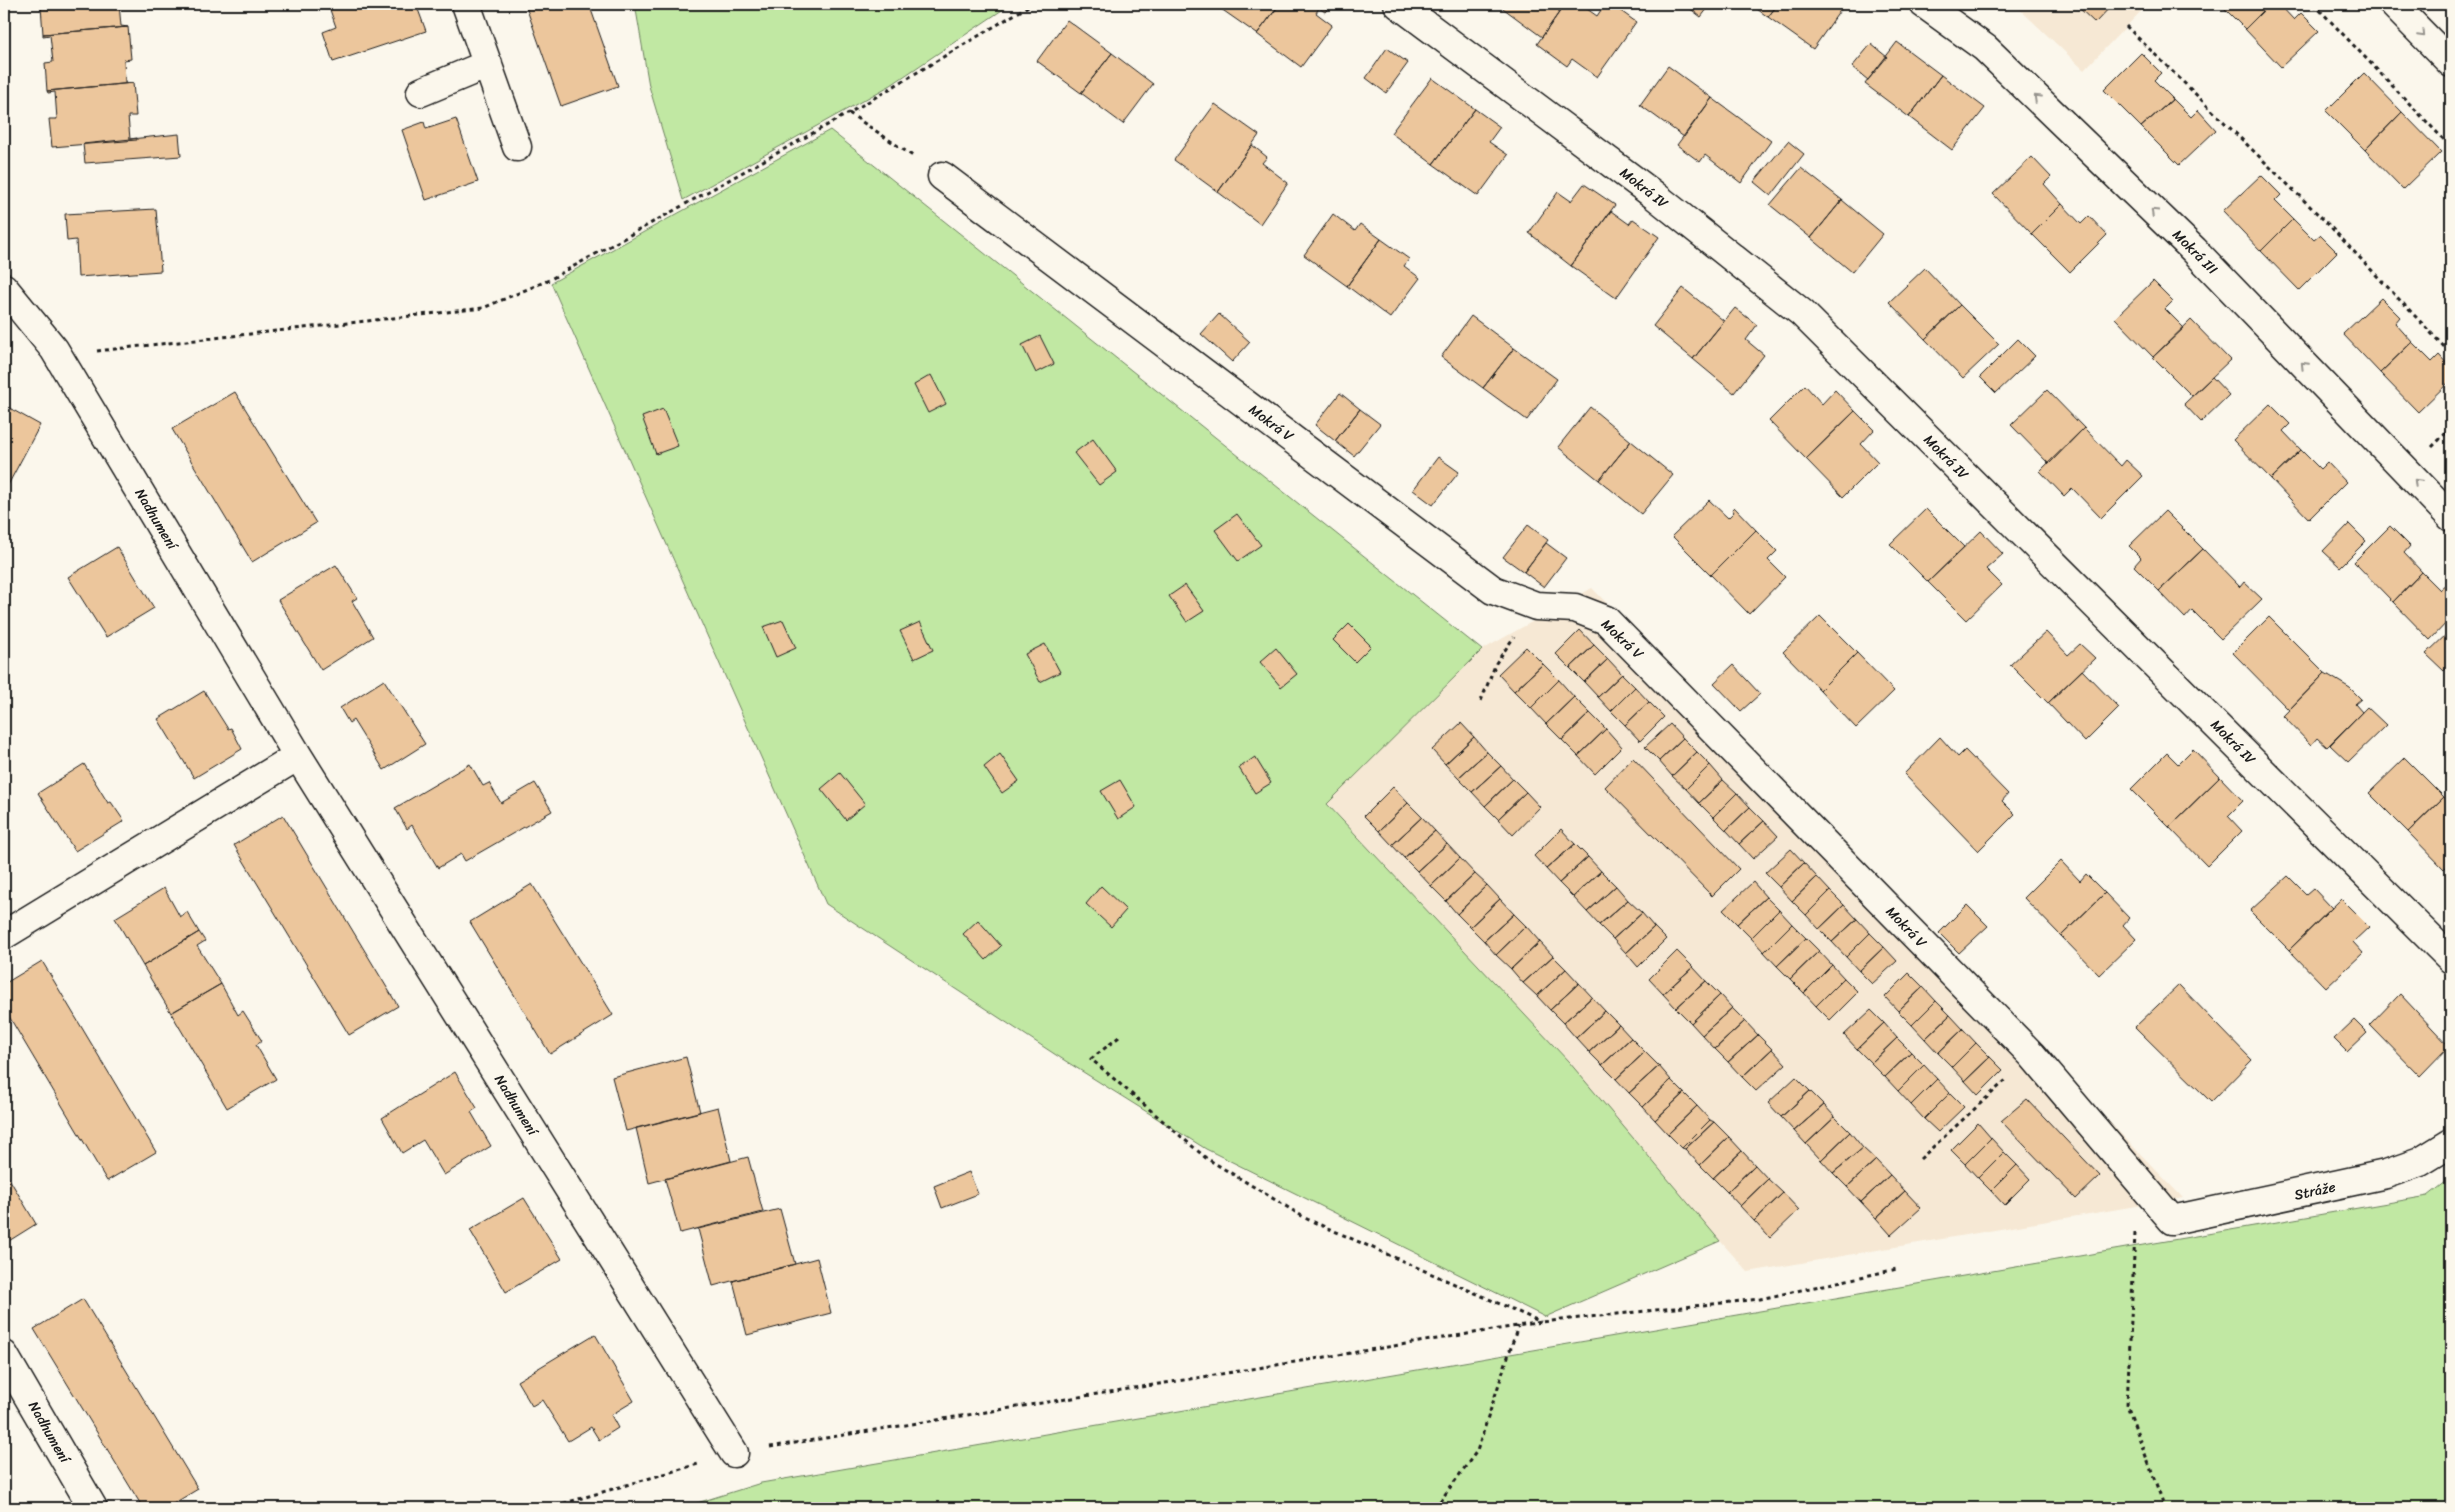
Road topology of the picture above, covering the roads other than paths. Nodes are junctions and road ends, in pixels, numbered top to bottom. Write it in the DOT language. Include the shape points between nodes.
graph roads {
  1 [pos="466,4"];
  2 [pos="1398,4"];
  3 [pos="1924,4"];
  4 [pos="2393,4"];
  5 [pos="2451,63"];
  6 [pos="488,64"];
  7 [pos="421,92"];
  8 [pos="517,147"];
  9 [pos="942,176"];
  10 [pos="4,288"];
  11 [pos="2451,517"];
  12 [pos="298,756"];
  13 [pos="4,935"];
  14 [pos="2451,958"];
  15 [pos="2451,1143"];
  16 [pos="2172,1220"];
  17 [pos="4,1355"];
  18 [pos="734,1453"];
  19 [pos="93,1508"];
  1 -- 6 [label="street"];
  2 -- 14 [label="street, Mokrá IV" via="1654,195 1802,313"];
  11 -- 3 [label="street, Mokrá III, one-way" via="2194,250 1985,48"];
  4 -- 5 [label="street, one-way"];
  6 -- 7 [label="street"];
  6 -- 8 [label="street"];
  9 -- 16 [label="street, Mokrá V" via="1493,590 1536,606 1575,608 1606,620 2032,1055"];
  10 -- 12 [label="street, Nadhumení" via="54,349"];
  12 -- 13 [label="street"];
  12 -- 18 [label="street, Nadhumení"];
  15 -- 16 [label="street, Stráže" via="2420,1162 2386,1174"];
  17 -- 19 [label="street, Nadhumení"];
}
